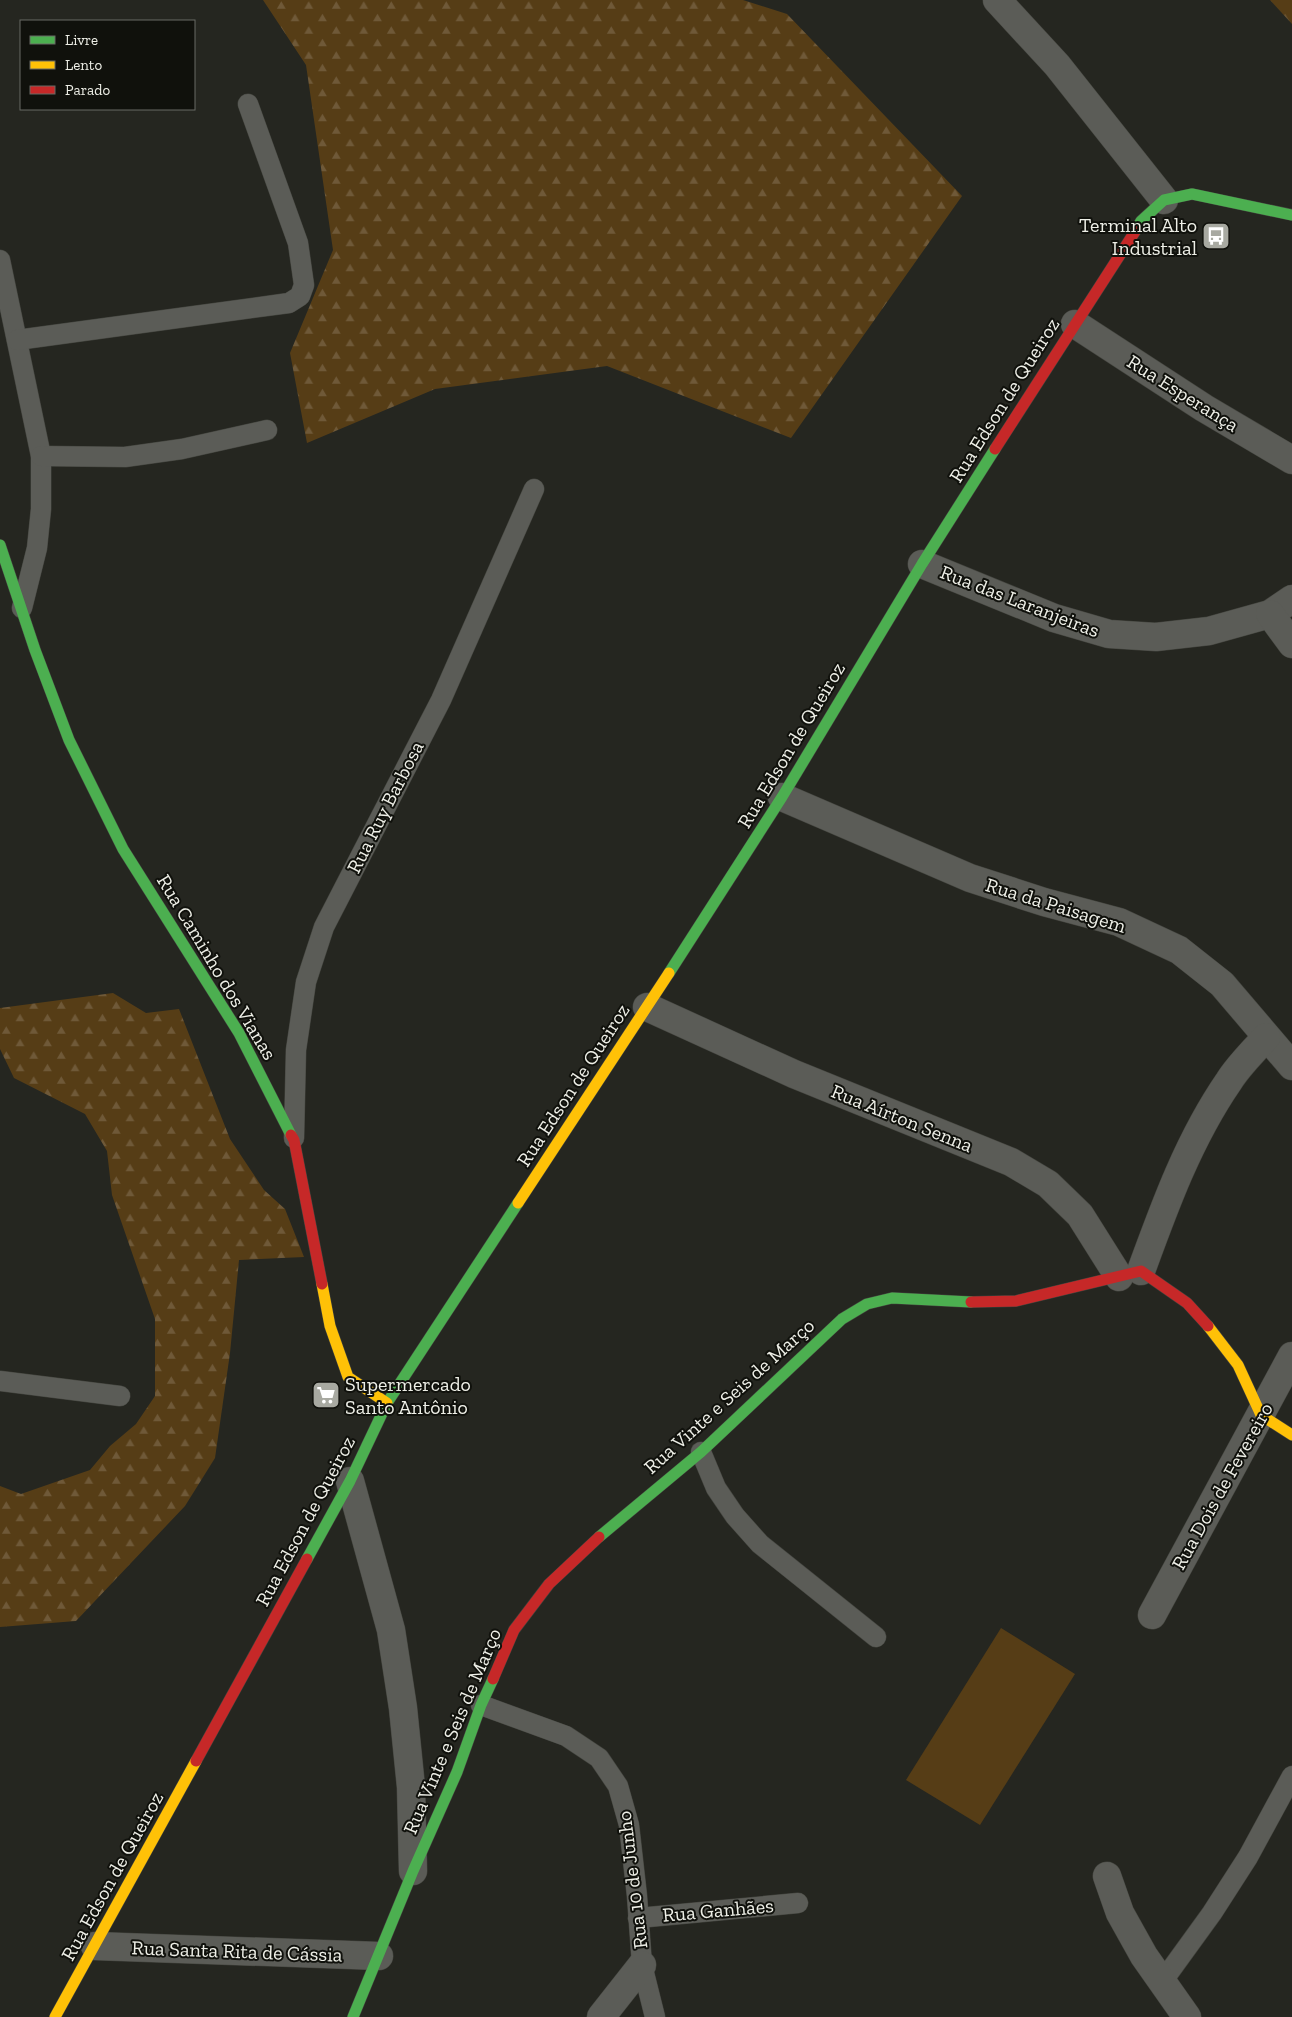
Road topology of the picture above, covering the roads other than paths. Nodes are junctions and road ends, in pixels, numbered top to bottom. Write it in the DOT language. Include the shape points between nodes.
graph roads {
  1 [pos="997,0"];
  2 [pos="248,104"];
  3 [pos="1164,200"];
  4 [pos="1292,215"];
  5 [pos="0,260"];
  6 [pos="1075,324"];
  7 [pos="17,340"];
  8 [pos="267,430"];
  9 [pos="41,456"];
  10 [pos="1292,460"];
  11 [pos="534,489"];
  12 [pos="0,545"];
  13 [pos="922,564"];
  14 [pos="1281,606"];
  15 [pos="22,608"];
  16 [pos="1292,644"];
  17 [pos="782,797"];
  18 [pos="647,1007"];
  19 [pos="1266,1037"];
  20 [pos="1292,1066"];
  21 [pos="294,1140"];
  22 [pos="1130,1274"];
  23 [pos="1292,1356"];
  24 [pos="0,1381"];
  25 [pos="120,1396"];
  26 [pos="386,1403"];
  27 [pos="1261,1415"];
  28 [pos="1292,1435"];
  29 [pos="700,1452"];
  30 [pos="350,1481"];
  31 [pos="1152,1615"];
  32 [pos="876,1637"];
  33 [pos="481,1705"];
  34 [pos="1292,1776"];
  35 [pos="413,1871"];
  36 [pos="1107,1876"];
  37 [pos="798,1903"];
  38 [pos="638,1918"];
  39 [pos="95,1946"];
  40 [pos="379,1956"];
  41 [pos="642,1965"];
  42 [pos="1162,1982"];
  43 [pos="55,2017"];
  44 [pos="353,2017"];
  45 [pos="601,2017"];
  46 [pos="655,2017"];
  47 [pos="1187,2017"];
  1 -- 3 [label="street" via="1057,65"];
  2 -- 7 [label="lane" via="298,243 304,285 300,296 289,303"];
  3 -- 4 [label="street" via="1192,194"];
  3 -- 6 [label="street, Rua Edson de Queiroz" via="1141,221"];
  5 -- 7 [label="lane"];
  6 -- 10 [label="street, Rua Esperança" via="1204,408"];
  6 -- 13 [label="street, Rua Edson de Queiroz"];
  7 -- 9 [label="lane"];
  8 -- 9 [label="lane" via="182,449 125,457"];
  9 -- 15 [label="lane" via="37,548"];
  11 -- 21 [label="lane, Rua Ruy Barbosa" via="441,700 324,927 306,982 296,1050"];
  12 -- 15 [label="street, Rua Caminho dos Vianas"];
  13 -- 14 [label="street, Rua das Laranjeiras" via="1054,618 1109,634 1156,637 1209,631"];
  13 -- 17 [label="street, Rua Edson de Queiroz"];
  14 -- 16 [label="street"];
  15 -- 21 [label="street, Rua Caminho dos Vianas" via="34,650 69,740 123,849 239,1033"];
  17 -- 18 [label="street, Rua Edson de Queiroz"];
  17 -- 19 [label="street, Rua da Paisagem" via="970,878 1119,922 1179,950 1222,984"];
  18 -- 22 [label="street, Rua Aírton Senna" via="794,1074 1011,1162 1048,1184 1080,1215"];
  18 -- 26 [label="street, Rua Edson de Queiroz"];
  19 -- 20 [label="street, Rua da Paisagem"];
  19 -- 22 [label="street" via="1230,1079 1200,1127"];
  21 -- 26 [label="street, Rua Caminho dos Vianas" via="330,1326 348,1377"];
  22 -- 27 [label="street" via="1187,1303 1238,1365"];
  22 -- 29 [label="street, Rua Vinte e Seis de Março" via="1016,1301 950,1302 892,1298 867,1304 842,1319"];
  23 -- 27 [label="street, Rua Dois de Fevereiro"];
  24 -- 25 [label="lane"];
  26 -- 30 [label="street, Rua Edson de Queiroz"];
  27 -- 28 [label="street"];
  27 -- 31 [label="street, Rua Dois de Fevereiro"];
  29 -- 32 [label="lane" via="716,1488 760,1544"];
  29 -- 33 [label="street, Rua Vinte e Seis de Março" via="590,1544 549,1584 514,1630"];
  30 -- 35 [label="street" via="391,1630 412,1787"];
  30 -- 39 [label="street, Rua Edson de Queiroz"];
  33 -- 35 [label="street, Rua Vinte e Seis de Março" via="457,1772"];
  33 -- 38 [label="lane, Rua 10 de Junho" via="566,1736 599,1758 618,1786 629,1825"];
  34 -- 42 [label="lane" via="1238,1873"];
  35 -- 40 [label="street, Rua Vinte e Seis de Março"];
  36 -- 42 [label="street" via="1120,1913"];
  37 -- 38 [label="lane, Rua Ganhães"];
  38 -- 41 [label="lane, Rua 10 de Junho"];
  39 -- 40 [label="street, Rua Santa Rita de Cássia"];
  39 -- 43 [label="street, Rua Edson de Queiroz"];
  40 -- 44 [label="street, Rua Vinte e Seis de Março"];
  41 -- 45 [label="street"];
  41 -- 46 [label="lane, Rua 10 de Junho"];
  42 -- 47 [label="street"];
}
